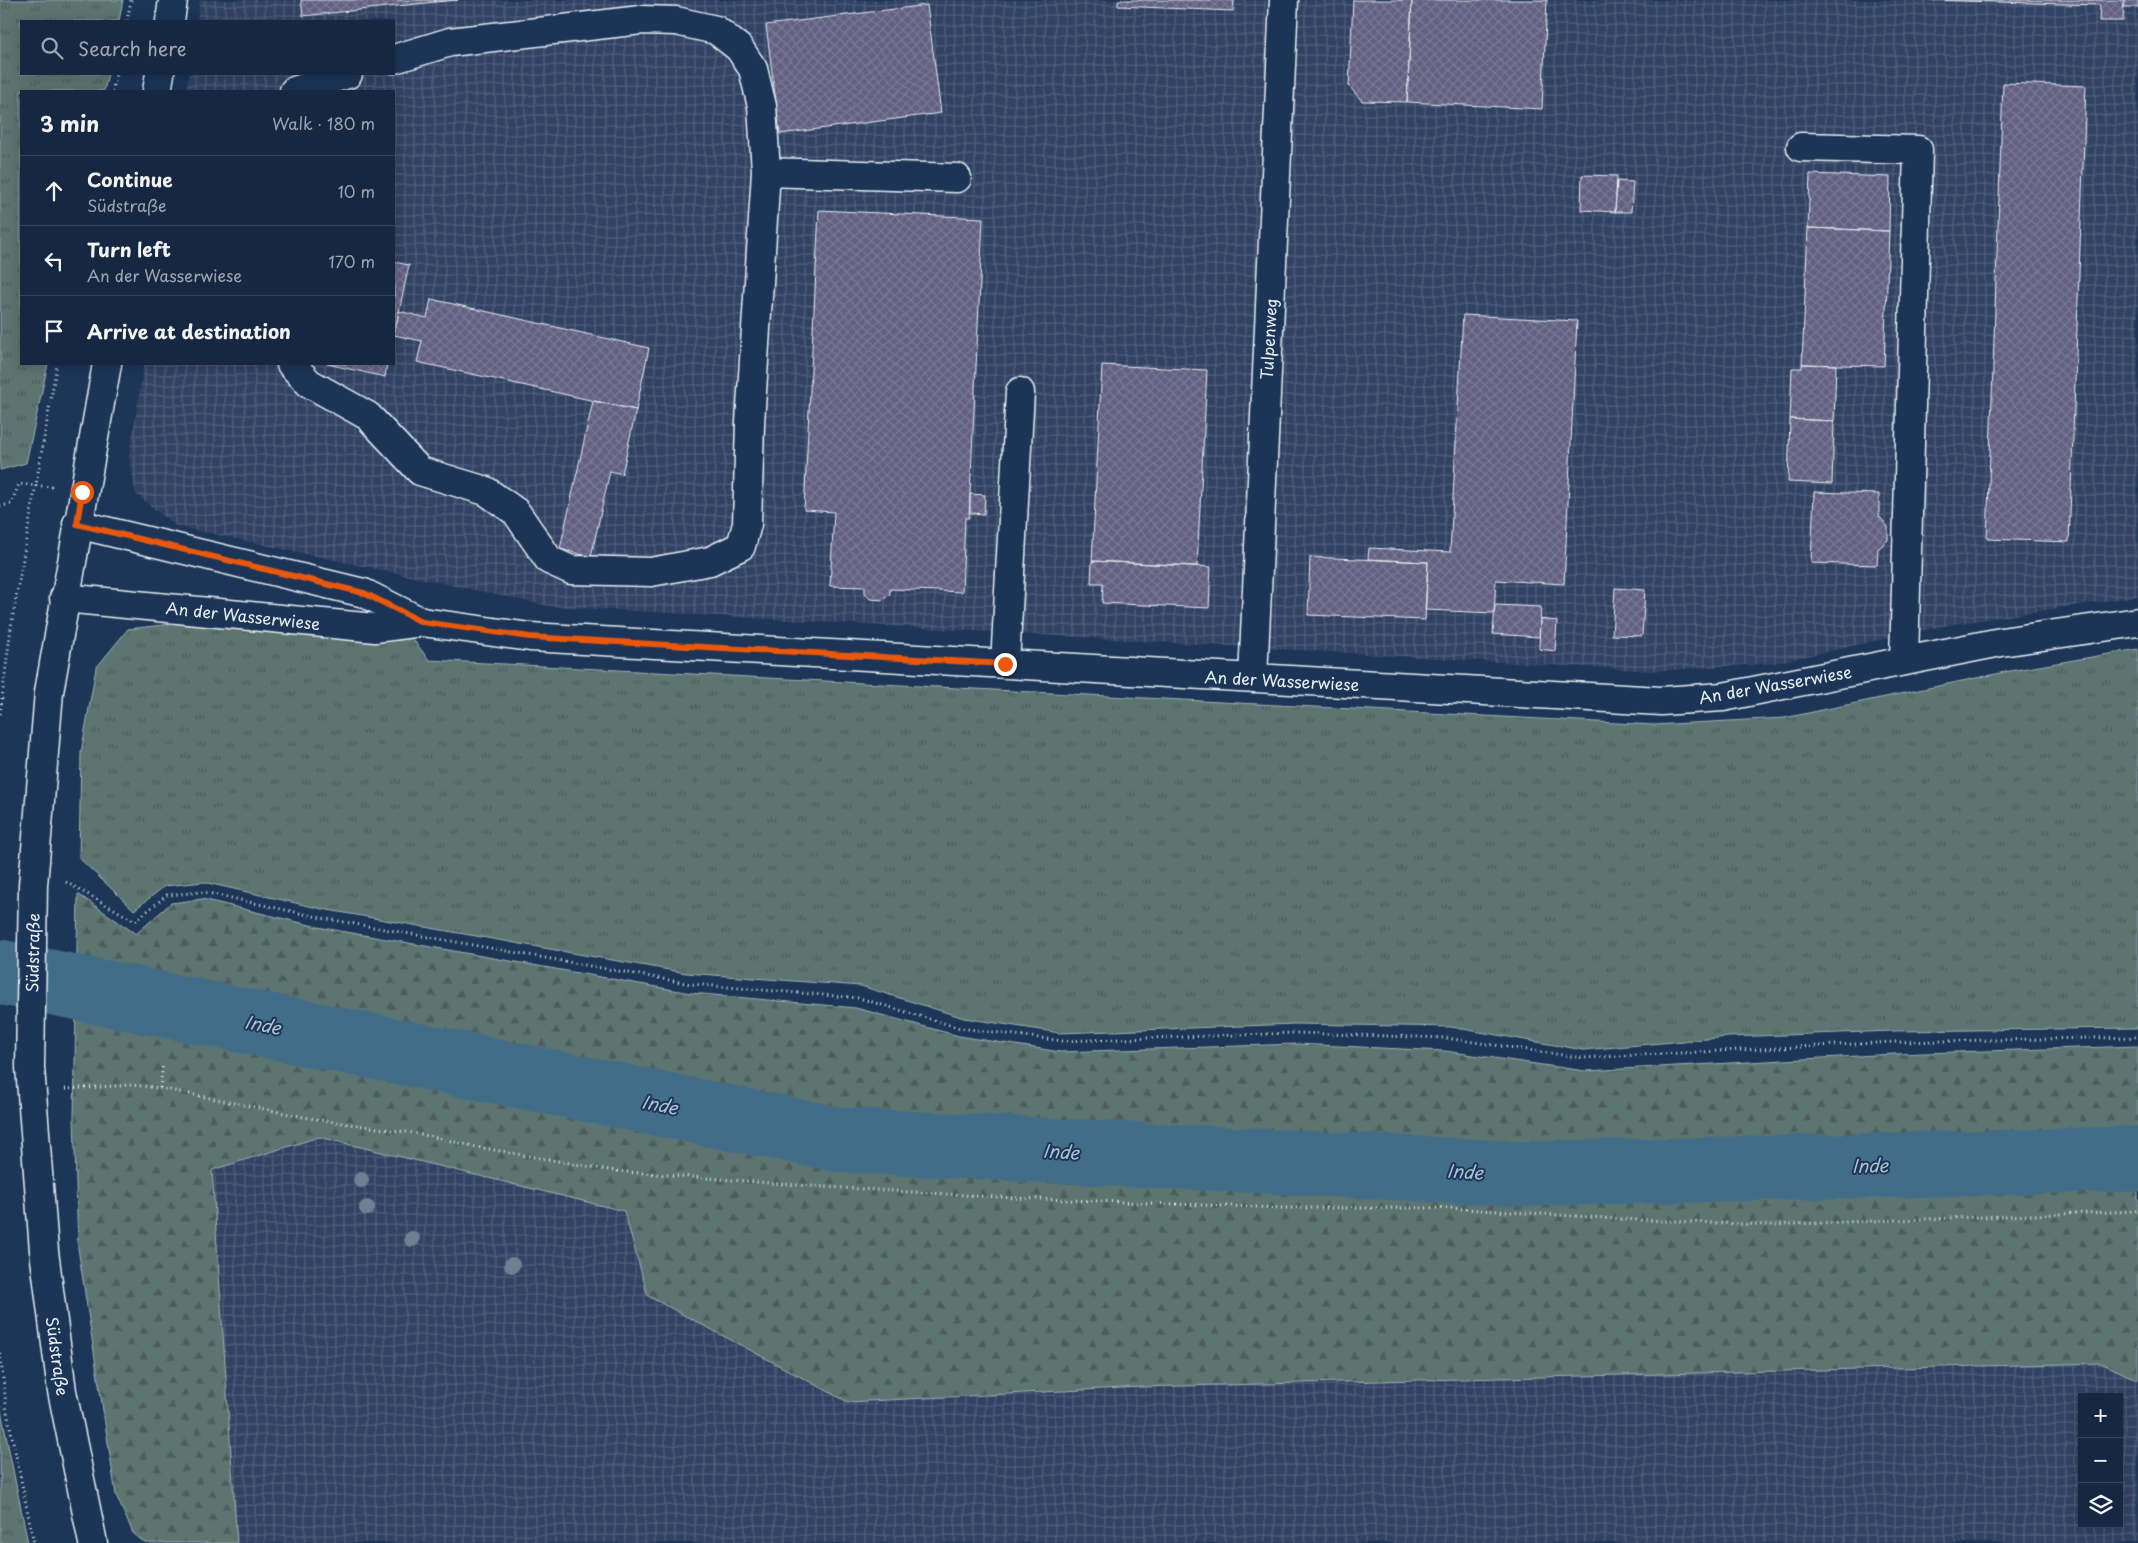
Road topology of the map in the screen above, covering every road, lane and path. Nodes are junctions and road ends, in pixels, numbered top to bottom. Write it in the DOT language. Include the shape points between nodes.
graph roads {
  1 [pos="131,0"];
  2 [pos="174,0"];
  3 [pos="1284,0"];
  4 [pos="127,20"];
  5 [pos="170,20"];
  6 [pos="395,59"];
  7 [pos="116,75"];
  8 [pos="160,75"];
  9 [pos="345,75"];
  10 [pos="112,90"];
  11 [pos="157,90"];
  12 [pos="297,90"];
  13 [pos="1801,147"];
  14 [pos="766,172"];
  15 [pos="957,178"];
  16 [pos="57,365"];
  17 [pos="106,365"];
  18 [pos="291,365"];
  19 [pos="1020,392"];
  20 [pos="35,484"];
  21 [pos="82,492"];
  22 [pos="0,506"];
  23 [pos="77,524"];
  24 [pos="64,598"];
  25 [pos="422,622"];
  26 [pos="2138,622"];
  27 [pos="1904,661"];
  28 [pos="1005,664"];
  29 [pos="1253,678"];
  30 [pos="0,714"];
  31 [pos="34,874"];
  32 [pos="2138,1037"];
  33 [pos="163,1064"];
  34 [pos="31,1078"];
  35 [pos="160,1088"];
  36 [pos="2138,1211"];
  37 [pos="0,1353"];
  38 [pos="34,1543"];
  39 [pos="92,1543"];
  1 -- 4 [label="path"];
  2 -- 5 [label="street"];
  3 -- 29 [label="street, Tulpenweg"];
  6 -- 14 [label="street" via="450,42 641,20 676,20 716,30 739,48 753,69 762,106"];
  7 -- 10 [label="path"];
  8 -- 11 [label="street"];
  9 -- 12 [label="street"];
  13 -- 27 [label="street" via="1918,150"];
  14 -- 15 [label="street"];
  14 -- 18 [label="street" via="747,524 741,546 710,561 651,572 571,570 549,560 516,512 486,491 420,471 368,416 309,383"];
  16 -- 20 [label="path"];
  17 -- 21 [label="street, Südstraße"];
  19 -- 28 [label="street"];
  20 -- 21 [label="path"];
  20 -- 22 [label="path" via="19,484 10,504"];
  20 -- 30 [label="path"];
  21 -- 23 [label="street, Südstraße"];
  23 -- 24 [label="street, Südstraße"];
  23 -- 25 [label="street, An der Wasserwiese" via="364,593"];
  24 -- 25 [label="street, An der Wasserwiese" via="375,628"];
  24 -- 31 [label="street, Südstraße" via="49,692"];
  25 -- 28 [label="street, An der Wasserwiese" via="530,637"];
  26 -- 27 [label="street, An der Wasserwiese" via="2001,642"];
  27 -- 29 [label="street, An der Wasserwiese" via="1723,697 1661,701"];
  28 -- 29 [label="street, An der Wasserwiese"];
  31 -- 32 [label="path" via="135,920 167,895 204,892 322,918 691,984 859,998 960,1028 1063,1041 1305,1033 1446,1038 1583,1058 1896,1042"];
  31 -- 34 [label="street, Südstraße"];
  33 -- 35 [label="path"];
  34 -- 35 [label="path"];
  34 -- 39 [label="street, Südstraße" via="44,1251 62,1391"];
  35 -- 36 [label="path" via="314,1119 420,1134 476,1147 615,1170 810,1186 1282,1208 1448,1208 1767,1225"];
  37 -- 38 [label="path" via="7,1412"];
}
